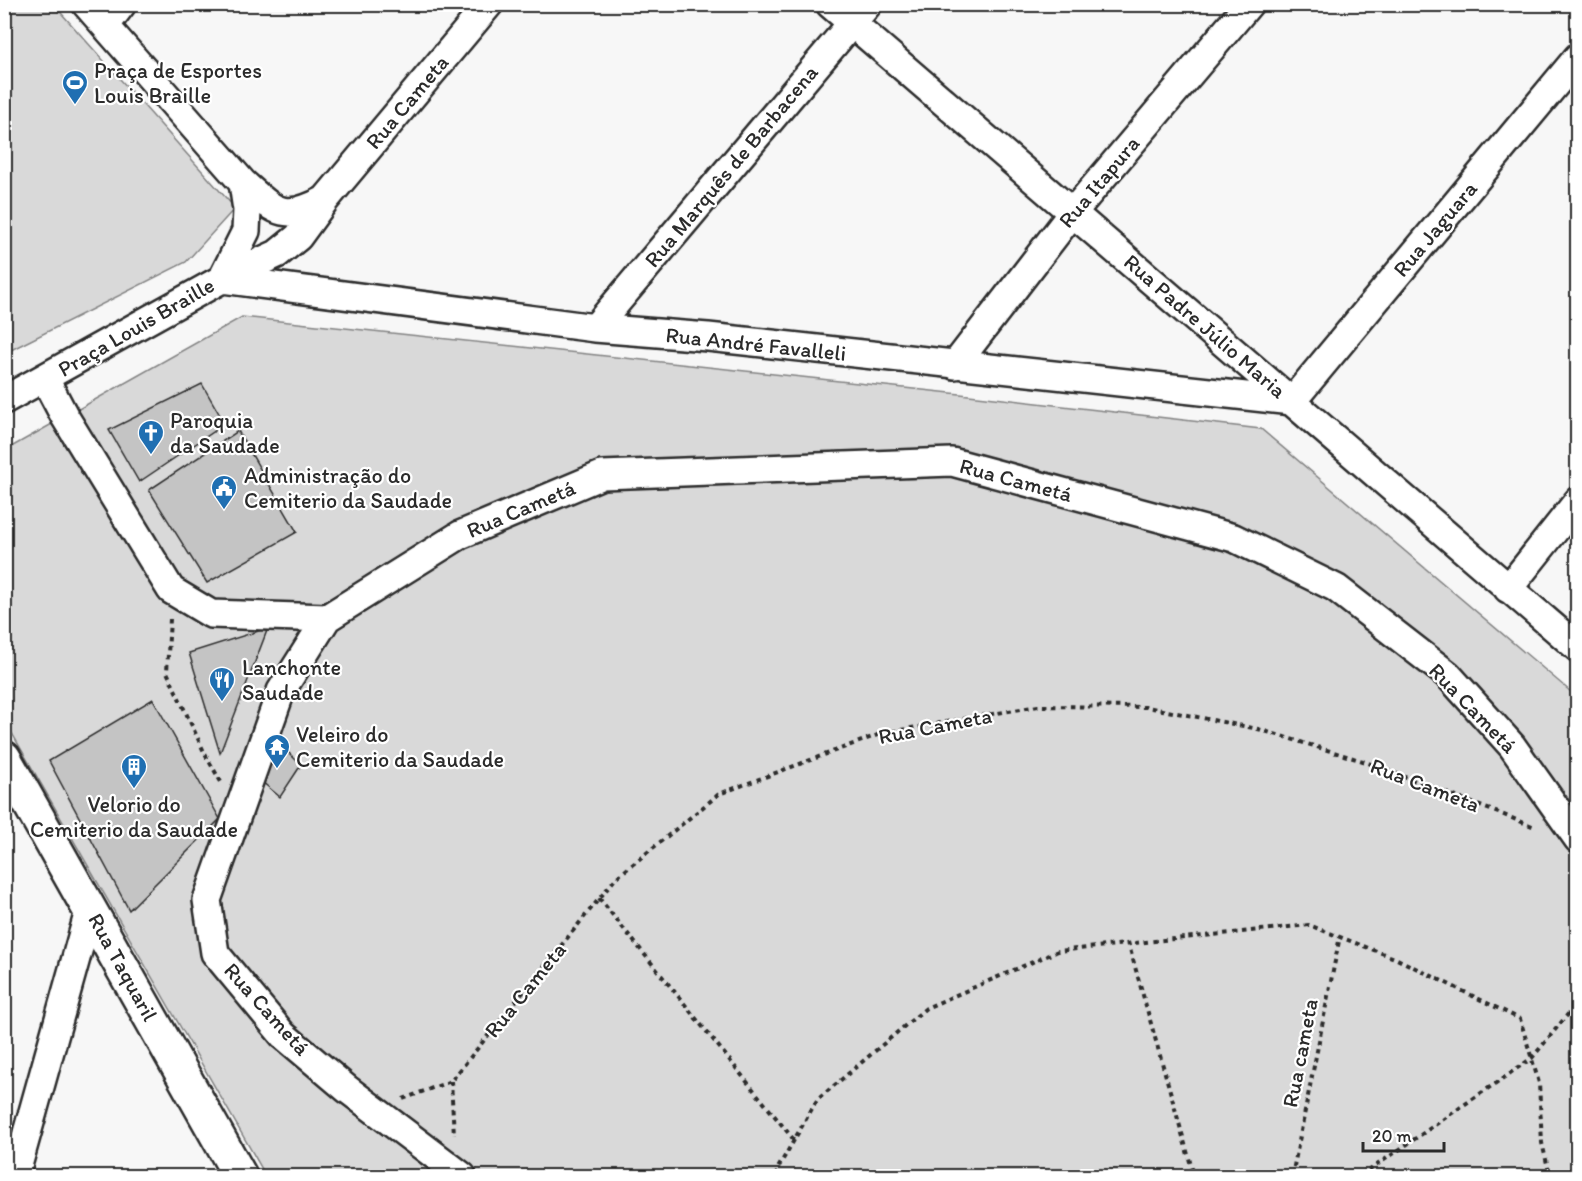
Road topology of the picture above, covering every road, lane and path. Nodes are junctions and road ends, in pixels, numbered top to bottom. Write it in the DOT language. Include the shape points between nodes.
graph roads {
  1 [pos="86,4"];
  2 [pos="123,4"];
  3 [pos="489,4"];
  4 [pos="830,4"];
  5 [pos="1249,4"];
  6 [pos="860,14"];
  7 [pos="106,25"];
  8 [pos="1578,57"];
  9 [pos="243,183"];
  10 [pos="325,200"];
  11 [pos="1073,212"];
  12 [pos="222,279"];
  13 [pos="595,328"];
  14 [pos="956,365"];
  15 [pos="45,379"];
  16 [pos="4,400"];
  17 [pos="1292,401"];
  18 [pos="1578,501"];
  19 [pos="1508,589"];
  20 [pos="171,590"];
  21 [pos="327,618"];
  22 [pos="1578,648"];
  23 [pos="4,758"];
  24 [pos="238,811"];
  25 [pos="1545,831"];
  26 [pos="1578,839"];
  27 [pos="599,898"];
  28 [pos="90,908"];
  29 [pos="1340,936"];
  30 [pos="1128,942"];
  31 [pos="1578,1002"];
  32 [pos="1532,1058"];
  33 [pos="451,1081"];
  34 [pos="374,1109"];
  35 [pos="794,1141"];
  36 [pos="459,1174"];
  37 [pos="15,1176"];
  38 [pos="240,1176"];
  39 [pos="777,1176"];
  40 [pos="1194,1176"];
  41 [pos="1292,1176"];
  42 [pos="1361,1176"];
  43 [pos="1550,1176"];
  1 -- 7 [label="street"];
  2 -- 7 [label="street"];
  3 -- 10 [label="street, Rua Cameta"];
  4 -- 6 [label="street, Rua Padre Júlio Maria"];
  5 -- 11 [label="street, Rua Itapura"];
  6 -- 11 [label="street, Rua Padre Júlio Maria"];
  6 -- 13 [label="street, Rua Marquês de Barbacena"];
  7 -- 9 [label="street"];
  8 -- 17 [label="street, Rua Jaguara"];
  9 -- 10 [label="street, Rua Cameta" via="270,206 288,213 303,212"];
  9 -- 12 [label="street, Praça Louis Braille" via="248,210 246,231"];
  10 -- 12 [label="street, Rua Cameta" via="298,237 277,254"];
  11 -- 14 [label="street, Rua Itapura"];
  11 -- 17 [label="street, Rua Padre Júlio Maria"];
  12 -- 13 [label="street, Rua André Favalleli"];
  12 -- 15 [label="street, Praça Louis Braille"];
  13 -- 14 [label="street, Rua André Favalleli"];
  14 -- 17 [label="street, Rua André Favalleli"];
  15 -- 16 [label="street, Praça Louis Braille"];
  15 -- 20 [label="street"];
  17 -- 19 [label="street, Rua Padre Júlio Maria"];
  18 -- 19 [label="street"];
  19 -- 22 [label="street, Rua Padre Júlio Maria"];
  20 -- 21 [label="street" via="211,614"];
  20 -- 24 [label="path" via="167,672 206,756"];
  21 -- 24 [label="street, Rua Cametá" via="281,691"];
  21 -- 26 [label="street, Rua Cametá" via="460,535 602,475 951,462 1234,538 1336,588 1448,675 1512,746"];
  23 -- 28 [label="street, Rua Taquaril"];
  24 -- 34 [label="street, Rua Cametá" via="207,900 215,952 283,1035"];
  25 -- 27 [label="path, Rua Cameta" via="1363,761 1258,729 1147,707 1038,706 883,733 719,794 616,878"];
  27 -- 33 [label="path, Rua Cameta"];
  27 -- 35 [label="path"];
  28 -- 37 [label="street"];
  28 -- 38 [label="street, Rua Taquaril"];
  29 -- 30 [label="path" via="1310,925"];
  29 -- 32 [label="path" via="1520,1019"];
  29 -- 41 [label="path, Rua cameta"];
  30 -- 35 [label="path" via="1058,951 926,1008 817,1100"];
  30 -- 40 [label="path"];
  31 -- 32 [label="path"];
  32 -- 42 [label="path"];
  32 -- 43 [label="path" via="1539,1083 1542,1143"];
  33 -- 34 [label="path"];
  33 -- 36 [label="path"];
  34 -- 36 [label="street, Rua Cametá"];
  35 -- 39 [label="path"];
}
